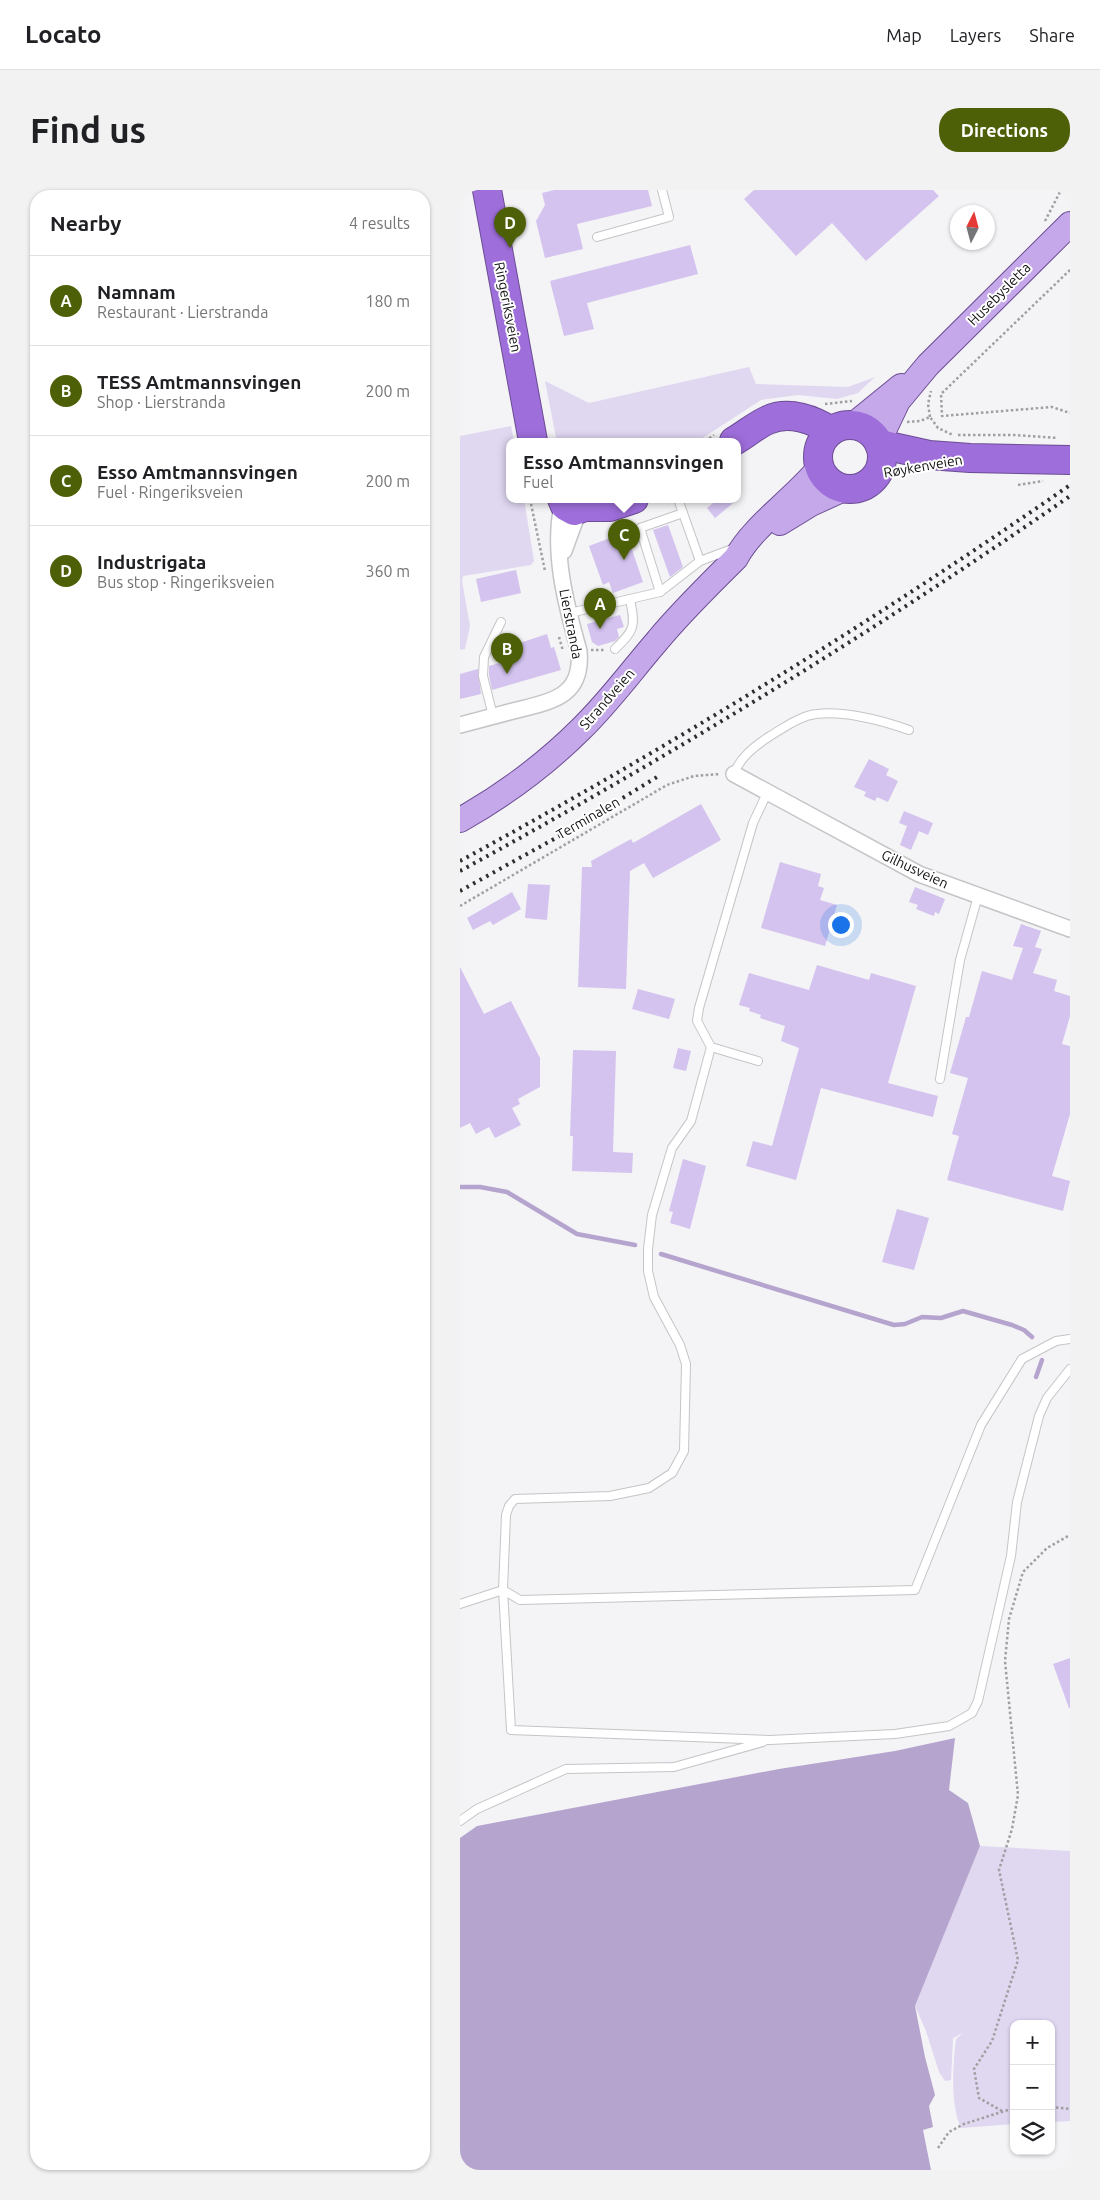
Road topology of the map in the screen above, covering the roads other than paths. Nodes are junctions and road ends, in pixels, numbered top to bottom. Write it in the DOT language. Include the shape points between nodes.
graph roads {
  1 [pos="487,190"];
  2 [pos="662,190"];
  3 [pos="1070,224"];
  4 [pos="596,237"];
  5 [pos="928,365"];
  6 [pos="842,428"];
  7 [pos="534,436"];
  8 [pos="742,436"];
  9 [pos="879,444"];
  10 [pos="1065,449"];
  11 [pos="970,458"];
  12 [pos="819,461"];
  13 [pos="877,474"];
  14 [pos="846,488"];
  15 [pos="576,503"];
  16 [pos="622,503"];
  17 [pos="679,503"];
  18 [pos="683,513"];
  19 [pos="739,551"];
  20 [pos="700,561"];
  21 [pos="660,592"];
  22 [pos="630,599"];
  23 [pos="570,613"];
  24 [pos="501,622"];
  25 [pos="615,649"];
  26 [pos="493,716"];
  27 [pos="460,725"];
  28 [pos="909,730"];
  29 [pos="734,774"];
  30 [pos="768,792"];
  31 [pos="460,820"];
  32 [pos="978,896"];
  33 [pos="1070,929"];
  34 [pos="711,1047"];
  35 [pos="758,1061"];
  36 [pos="940,1079"];
  37 [pos="1070,1339"];
  38 [pos="1070,1369"];
  39 [pos="503,1590"];
  40 [pos="460,1604"];
  41 [pos="770,1740"];
  42 [pos="460,1821"];
  1 -- 7 [label="highway, Ringeriksveien"];
  2 -- 4 [label="lane" via="669,217"];
  3 -- 5 [label="main road, Husebysletta"];
  5 -- 6 [label="main road, Husebysletta"];
  5 -- 9 [label="main road, Husebysletta" via="898,402"];
  6 -- 8 [label="highway" via="792,416 768,420"];
  6 -- 9 [label="highway" via="865,429"];
  6 -- 12 [label="highway" via="822,442"];
  8 -- 12 [label="highway" via="770,428 786,430 802,438"];
  9 -- 11 [label="highway, Røykenveien" via="929,455"];
  9 -- 13 [label="highway" via="882,459"];
  10 -- 11 [label="highway, Røykenveien"];
  11 -- 13 [label="highway, Røykenveien" via="897,468"];
  12 -- 14 [label="highway" via="830,482"];
  12 -- 19 [label="main road, Strandveien" via="801,489"];
  13 -- 14 [label="highway" via="867,484"];
  14 -- 19 [label="main road, Strandveien" via="793,513 750,550"];
  15 -- 16 [label="highway" via="610,507"];
  15 -- 23 [label="street, Lierstranda" via="561,560"];
  17 -- 18 [label="lane"];
  18 -- 20 [label="lane"];
  18 -- 21 [label="lane" via="640,528"];
  19 -- 20 [label="lane"];
  19 -- 31 [label="main road, Strandveien" via="581,730 531,774"];
  20 -- 21 [label="lane"];
  21 -- 22 [label="lane"];
  22 -- 23 [label="lane"];
  22 -- 25 [label="lane" via="634,624 626,639"];
  23 -- 26 [label="street, Lierstranda" via="580,660 576,680 569,690 553,701"];
  24 -- 26 [label="lane" via="484,657 483,676"];
  26 -- 27 [label="street, Lierstranda"];
  28 -- 29 [label="lane" via="871,719 836,714 807,716 752,749"];
  29 -- 30 [label="street, Gilhusveien"];
  30 -- 32 [label="street, Gilhusveien" via="919,874"];
  30 -- 34 [label="lane" via="753,823 703,994 697,1021"];
  32 -- 33 [label="street, Gilhusveien"];
  32 -- 36 [label="lane" via="960,960"];
  34 -- 35 [label="lane"];
  34 -- 39 [label="lane" via="691,1121 672,1148 652,1214 648,1249 648,1271 654,1297 680,1345 686,1364 684,1451 672,1473 649,1488 610,1496 516,1499 506,1515"];
  37 -- 39 [label="lane" via="1056,1341 1022,1360 981,1424 915,1590 520,1600"];
  38 -- 41 [label="lane" via="1047,1398 1039,1416 1017,1502 1011,1556 978,1701 972,1713 950,1726 896,1734"];
  39 -- 40 [label="lane"];
  39 -- 41 [label="lane" via="511,1730"];
  41 -- 42 [label="lane" via="674,1767 566,1769"];
}
